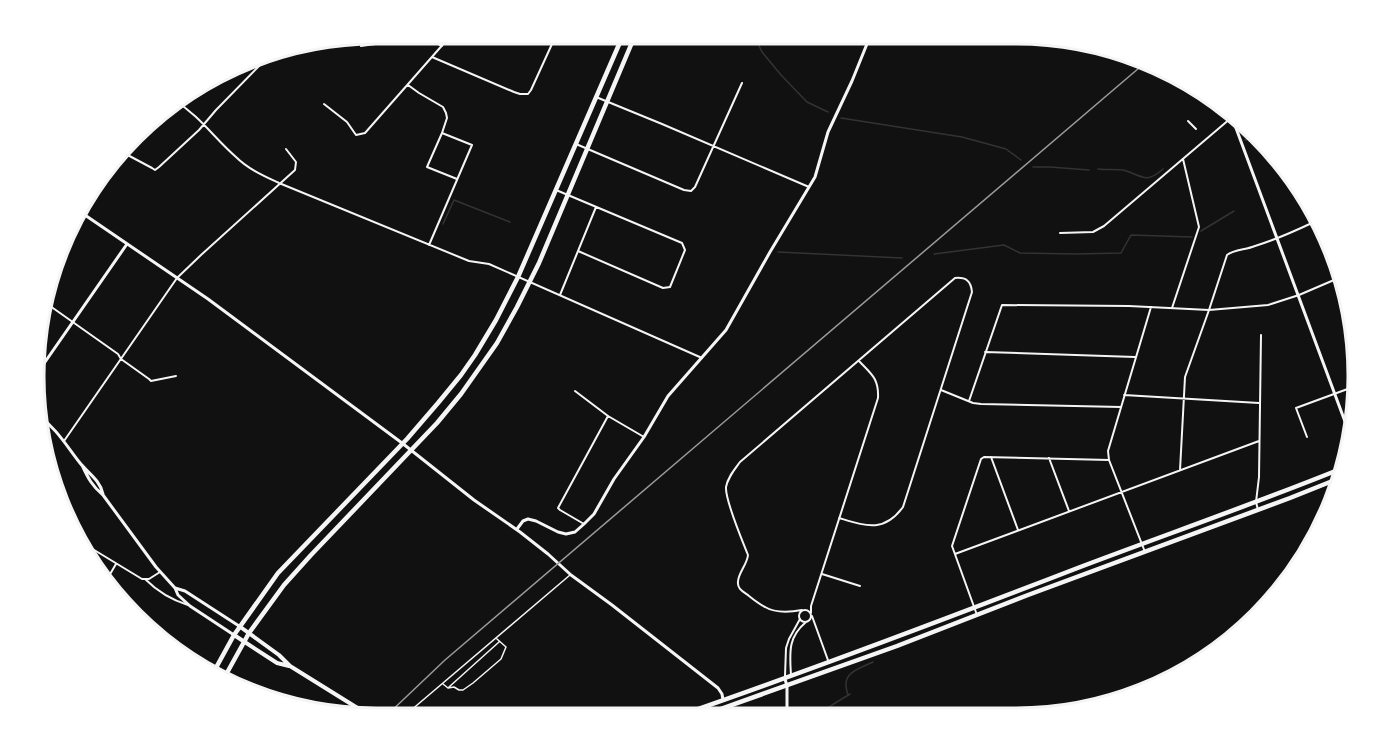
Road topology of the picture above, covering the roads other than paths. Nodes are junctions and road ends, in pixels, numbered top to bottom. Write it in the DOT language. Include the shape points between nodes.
graph roads {
  1 [pos="375,44"];
  2 [pos="438,44"];
  3 [pos="551,44"];
  4 [pos="619,44"];
  5 [pos="631,44"];
  6 [pos="867,44"];
  7 [pos="361,46"];
  8 [pos="442,46"];
  9 [pos="432,57"];
  10 [pos="260,64"];
  11 [pos="742,82"];
  12 [pos="408,84"];
  13 [pos="596,97"];
  14 [pos="607,102"];
  15 [pos="324,104"];
  16 [pos="183,105"];
  17 [pos="1188,121"];
  18 [pos="1229,122"];
  19 [pos="204,123"];
  20 [pos="1196,129"];
  21 [pos="1240,132"];
  22 [pos="442,133"];
  23 [pos="576,144"];
  24 [pos="713,146"];
  25 [pos="286,149"];
  26 [pos="588,149"];
  27 [pos="128,155"];
  28 [pos="1183,159"];
  29 [pos="457,179"];
  30 [pos="279,183"];
  31 [pos="809,187"];
  32 [pos="556,190"];
  33 [pos="568,195"];
  34 [pos="596,207"];
  35 [pos="85,215"];
  36 [pos="1310,224"];
  37 [pos="1060,233"];
  38 [pos="1277,239"];
  39 [pos="128,244"];
  40 [pos="429,245"];
  41 [pos="578,251"];
  42 [pos="518,277"];
  43 [pos="177,278"];
  44 [pos="1333,280"];
  45 [pos="530,282"];
  46 [pos="560,295"];
  47 [pos="1299,295"];
  48 [pos="51,307"];
  49 [pos="1151,307"];
  50 [pos="1172,308"];
  51 [pos="1209,310"];
  52 [pos="73,322"];
  53 [pos="1261,335"];
  54 [pos="985,352"];
  55 [pos="1135,357"];
  56 [pos="702,358"];
  57 [pos="121,359"];
  58 [pos="859,361"];
  59 [pos="44,364"];
  60 [pos="176,376"];
  61 [pos="1347,389"];
  62 [pos="941,390"];
  63 [pos="575,391"];
  64 [pos="1335,394"];
  65 [pos="1124,396"];
  66 [pos="1183,400"];
  67 [pos="969,401"];
  68 [pos="1260,404"];
  69 [pos="1121,406"];
  70 [pos="608,416"];
  71 [pos="1345,421"];
  72 [pos="47,422"];
  73 [pos="644,436"];
  74 [pos="1307,437"];
  75 [pos="64,441"];
  76 [pos="1259,441"];
  77 [pos="402,443"];
  78 [pos="411,451"];
  79 [pos="991,457"];
  80 [pos="1049,457"];
  81 [pos="1109,460"];
  82 [pos="1180,470"];
  83 [pos="1333,472"];
  84 [pos="1330,482"];
  85 [pos="1122,492"];
  86 [pos="1256,502"];
  87 [pos="1258,510"];
  88 [pos="1069,511"];
  89 [pos="839,518"];
  90 [pos="584,524"];
  91 [pos="516,529"];
  92 [pos="1018,530"];
  93 [pos="1142,544"];
  94 [pos="92,549"];
  95 [pos="1145,552"];
  96 [pos="955,554"];
  97 [pos="116,564"];
  98 [pos="160,572"];
  99 [pos="822,574"];
  100 [pos="110,575"];
  101 [pos="571,575"];
  102 [pos="145,579"];
  103 [pos="860,586"];
  104 [pos="175,588"];
  105 [pos="189,606"];
  106 [pos="811,606"];
  107 [pos="975,608"];
  108 [pos="804,610"];
  109 [pos="793,612"];
  110 [pos="811,615"];
  111 [pos="977,615"];
  112 [pos="800,618"];
  113 [pos="807,622"];
  114 [pos="815,624"];
  115 [pos="239,626"];
  116 [pos="249,633"];
  117 [pos="234,635"];
  118 [pos="496,637"];
  119 [pos="244,641"];
  120 [pos="500,642"];
  121 [pos="829,663"];
  122 [pos="290,666"];
  123 [pos="217,667"];
  124 [pos="227,672"];
  125 [pos="788,677"];
  126 [pos="442,684"];
  127 [pos="787,686"];
  128 [pos="448,688"];
  129 [pos="724,700"];
  130 [pos="356,707"];
  131 [pos="414,708"];
  132 [pos="701,708"];
  133 [pos="724,708"];
  134 [pos="787,708"];
  1 -- 7 [label="street"];
  2 -- 8 [label="street"];
  3 -- 9 [label="street" via="528,94 514,92"];
  4 -- 13 [label="main road"];
  5 -- 14 [label="main road"];
  6 -- 31 [label="street" via="828,132 818,171"];
  8 -- 9 [label="street"];
  9 -- 12 [label="street"];
  10 -- 19 [label="street"];
  11 -- 24 [label="street"];
  12 -- 15 [label="street" via="365,133 356,135 347,122"];
  12 -- 22 [label="street" via="447,113"];
  13 -- 14 [label="street"];
  13 -- 23 [label="main road"];
  14 -- 24 [label="street"];
  14 -- 26 [label="main road"];
  16 -- 19 [label="street"];
  17 -- 20 [label="street"];
  18 -- 28 [label="street"];
  19 -- 27 [label="street" via="155,170"];
  19 -- 30 [label="street" via="236,158"];
  21 -- 38 [label="street"];
  22 -- 29 [label="street" via="472,145"];
  22 -- 29 [label="street" via="427,167"];
  23 -- 26 [label="street"];
  23 -- 32 [label="main road"];
  24 -- 26 [label="street" via="695,187 689,192"];
  24 -- 31 [label="street"];
  25 -- 30 [label="street" via="296,165"];
  26 -- 33 [label="main road"];
  28 -- 37 [label="street" via="1104,226 1093,232"];
  28 -- 50 [label="street" via="1198,227"];
  29 -- 40 [label="street"];
  30 -- 40 [label="street"];
  30 -- 43 [label="street"];
  31 -- 56 [label="street" via="726,330"];
  32 -- 33 [label="street"];
  32 -- 42 [label="main road"];
  33 -- 34 [label="street"];
  33 -- 45 [label="main road"];
  34 -- 41 [label="street"];
  34 -- 41 [label="street" via="682,243 685,250 670,287 663,288"];
  35 -- 39 [label="street"];
  36 -- 38 [label="street"];
  38 -- 47 [label="street"];
  38 -- 51 [label="street" via="1229,252"];
  39 -- 43 [label="street"];
  39 -- 52 [label="street"];
  40 -- 42 [label="street"];
  41 -- 46 [label="street"];
  42 -- 45 [label="street"];
  42 -- 77 [label="main road" via="475,355"];
  43 -- 57 [label="street"];
  43 -- 77 [label="street"];
  44 -- 47 [label="street"];
  45 -- 46 [label="street"];
  45 -- 78 [label="main road" via="483,364 448,411"];
  46 -- 56 [label="street"];
  47 -- 51 [label="street" via="1268,305"];
  47 -- 64 [label="street"];
  48 -- 52 [label="street"];
  49 -- 50 [label="street"];
  49 -- 54 [label="street" via="1002,305"];
  49 -- 55 [label="street"];
  50 -- 51 [label="street"];
  51 -- 66 [label="street" via="1185,378"];
  52 -- 57 [label="street"];
  52 -- 59 [label="street"];
  53 -- 68 [label="street"];
  54 -- 55 [label="street"];
  54 -- 67 [label="street"];
  55 -- 65 [label="street"];
  56 -- 73 [label="street" via="668,396"];
  57 -- 60 [label="street" via="151,381"];
  57 -- 75 [label="street"];
  58 -- 62 [label="street" via="955,278 968,280 972,292"];
  58 -- 89 [label="street" via="876,380 878,398"];
  58 -- 109 [label="street" via="740,462 727,484 727,498 748,555 738,580 740,589 765,608"];
  61 -- 64 [label="street"];
  62 -- 67 [label="street"];
  62 -- 89 [label="street" via="907,497 895,518 864,526"];
  63 -- 70 [label="street"];
  64 -- 71 [label="street"];
  64 -- 74 [label="street" via="1296,408"];
  65 -- 66 [label="street"];
  65 -- 69 [label="street"];
  66 -- 68 [label="street"];
  66 -- 82 [label="street"];
  67 -- 69 [label="street"];
  68 -- 76 [label="street"];
  69 -- 81 [label="street"];
  70 -- 73 [label="street"];
  70 -- 90 [label="street" via="558,508"];
  72 -- 75 [label="street"];
  73 -- 90 [label="street"];
  75 -- 98 [label="street" via="89,481"];
  76 -- 82 [label="street"];
  76 -- 86 [label="street"];
  77 -- 78 [label="street"];
  77 -- 115 [label="main road" via="278,573"];
  78 -- 91 [label="street"];
  78 -- 116 [label="main road" via="300,567"];
  79 -- 80 [label="street"];
  79 -- 92 [label="street"];
  79 -- 96 [label="street" via="981,459 952,546"];
  80 -- 81 [label="street"];
  80 -- 88 [label="street"];
  81 -- 85 [label="street"];
  82 -- 85 [label="street"];
  83 -- 86 [label="main road"];
  84 -- 87 [label="main road"];
  85 -- 88 [label="street"];
  85 -- 93 [label="street"];
  86 -- 87 [label="street"];
  86 -- 93 [label="main road"];
  87 -- 95 [label="main road"];
  88 -- 92 [label="street"];
  89 -- 99 [label="street"];
  90 -- 91 [label="street" via="566,534 528,519"];
  91 -- 101 [label="street"];
  92 -- 96 [label="street"];
  93 -- 95 [label="street"];
  93 -- 107 [label="main road"];
  94 -- 97 [label="street"];
  95 -- 111 [label="main road"];
  96 -- 107 [label="street"];
  97 -- 100 [label="street"];
  97 -- 102 [label="street"];
  98 -- 102 [label="street"];
  98 -- 104 [label="street"];
  99 -- 103 [label="street"];
  99 -- 106 [label="street"];
  101 -- 118 [label="lane"];
  101 -- 129 [label="street" via="718,688"];
  102 -- 105 [label="street"];
  104 -- 105 [label="street"];
  104 -- 115 [label="street"];
  105 -- 117 [label="street"];
  106 -- 108 [label="street"];
  106 -- 110 [label="street"];
  107 -- 111 [label="street"];
  107 -- 121 [label="main road"];
  108 -- 109 [label="street"];
  108 -- 110 [label="street"];
  108 -- 112 [label="street"];
  109 -- 112 [label="street"];
  110 -- 113 [label="street"];
  110 -- 114 [label="street"];
  111 -- 127 [label="main road"];
  112 -- 113 [label="street"];
  112 -- 125 [label="street" via="786,648"];
  113 -- 114 [label="street"];
  113 -- 125 [label="street" via="792,641"];
  114 -- 121 [label="street"];
  115 -- 116 [label="main road"];
  115 -- 117 [label="main road"];
  116 -- 119 [label="main road"];
  116 -- 122 [label="main road"];
  117 -- 119 [label="main road"];
  117 -- 123 [label="main road"];
  118 -- 120 [label="lane"];
  118 -- 126 [label="lane"];
  119 -- 122 [label="main road" via="277,663"];
  119 -- 124 [label="main road"];
  120 -- 128 [label="lane"];
  120 -- 128 [label="lane" via="506,647 501,659 469,687"];
  121 -- 125 [label="main road"];
  122 -- 130 [label="main road"];
  125 -- 127 [label="street"];
  125 -- 129 [label="main road"];
  126 -- 128 [label="lane"];
  126 -- 131 [label="lane"];
  127 -- 133 [label="main road"];
  127 -- 134 [label="street"];
  129 -- 132 [label="main road"];
}
